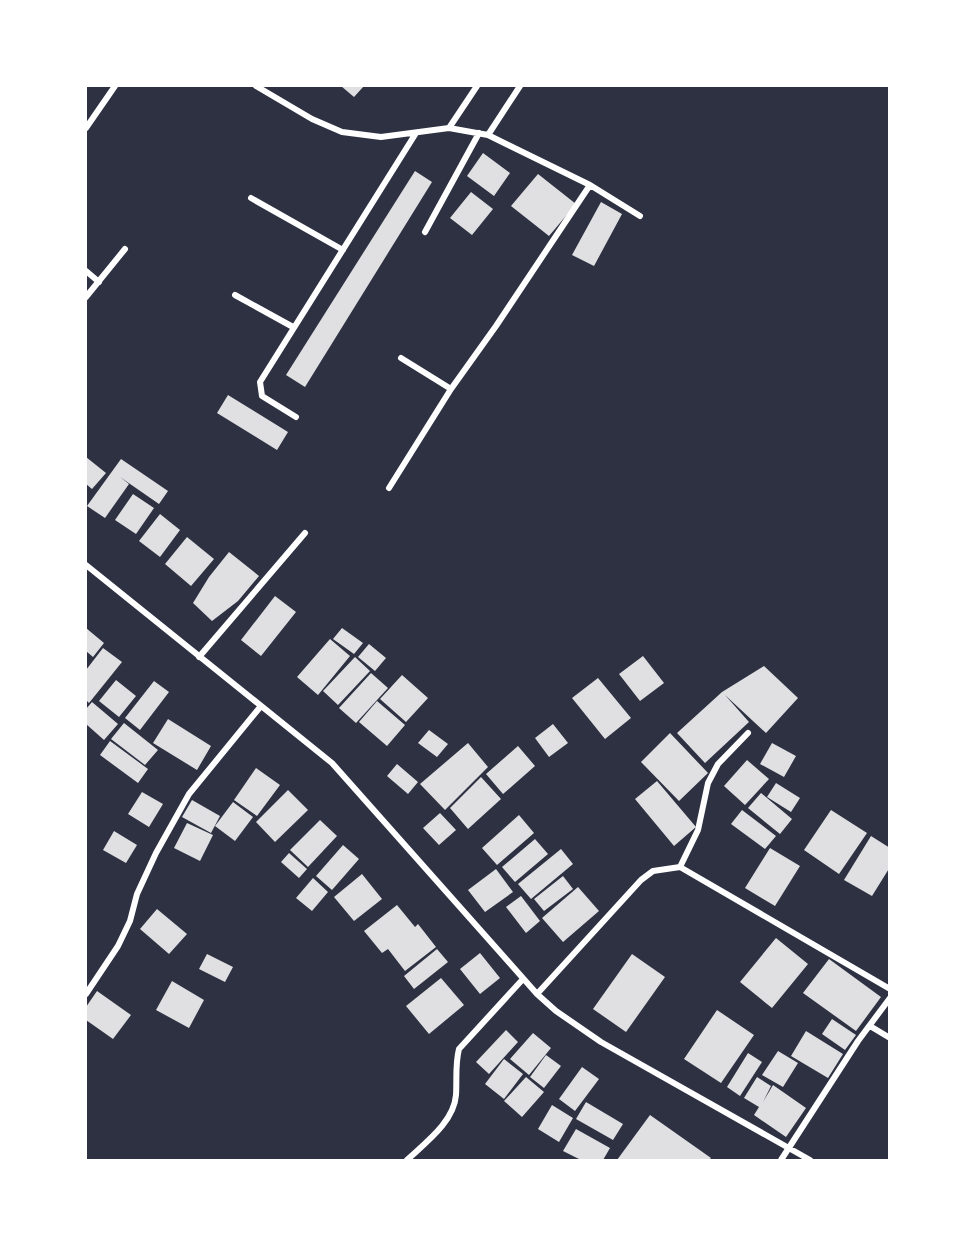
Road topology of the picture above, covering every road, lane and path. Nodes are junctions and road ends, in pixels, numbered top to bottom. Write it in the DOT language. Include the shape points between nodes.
graph roads {
  1 [pos="115,86"];
  2 [pos="256,86"];
  3 [pos="477,86"];
  4 [pos="519,86"];
  5 [pos="86,128"];
  6 [pos="449,128"];
  7 [pos="416,133"];
  8 [pos="478,133"];
  9 [pos="488,135"];
  10 [pos="590,185"];
  11 [pos="251,198"];
  12 [pos="640,216"];
  13 [pos="425,232"];
  14 [pos="125,249"];
  15 [pos="343,250"];
  16 [pos="86,271"];
  17 [pos="99,282"];
  18 [pos="235,295"];
  19 [pos="86,297"];
  20 [pos="294,327"];
  21 [pos="401,358"];
  22 [pos="451,389"];
  23 [pos="296,417"];
  24 [pos="389,488"];
  25 [pos="305,533"];
  26 [pos="86,565"];
  27 [pos="199,657"];
  28 [pos="261,706"];
  29 [pos="748,733"];
  30 [pos="680,867"];
  31 [pos="523,979"];
  32 [pos="890,989"];
  33 [pos="86,994"];
  34 [pos="537,994"];
  35 [pos="890,999"];
  36 [pos="870,1026"];
  37 [pos="890,1038"];
  38 [pos="788,1148"];
  39 [pos="406,1161"];
  40 [pos="781,1161"];
  41 [pos="810,1161"];
  1 -- 5 [label="street"];
  2 -- 7 [label="street" via="342,132 381,137"];
  3 -- 6 [label="street"];
  4 -- 9 [label="street"];
  6 -- 7 [label="street"];
  6 -- 8 [label="street"];
  7 -- 15 [label="street"];
  8 -- 9 [label="street"];
  8 -- 13 [label="street"];
  9 -- 10 [label="street"];
  10 -- 12 [label="street"];
  10 -- 22 [label="street"];
  11 -- 15 [label="street"];
  14 -- 17 [label="street"];
  15 -- 20 [label="street"];
  16 -- 17 [label="street"];
  17 -- 19 [label="street"];
  18 -- 20 [label="street"];
  20 -- 23 [label="street" via="263,375 259,389 262,396"];
  21 -- 22 [label="street"];
  22 -- 24 [label="street"];
  25 -- 27 [label="street"];
  26 -- 27 [label="street"];
  27 -- 28 [label="street"];
  28 -- 31 [label="street" via="332,763"];
  28 -- 33 [label="street" via="189,794 156,853 118,946"];
  29 -- 30 [label="street" via="713,773 698,830"];
  30 -- 32 [label="street"];
  30 -- 34 [label="street" via="653,871 641,880"];
  31 -- 34 [label="street"];
  31 -- 39 [label="street" via="459,1049 451,1113"];
  34 -- 38 [label="street" via="601,1042"];
  35 -- 36 [label="street"];
  36 -- 37 [label="street"];
  36 -- 38 [label="street"];
  38 -- 40 [label="street"];
  38 -- 41 [label="street"];
}
